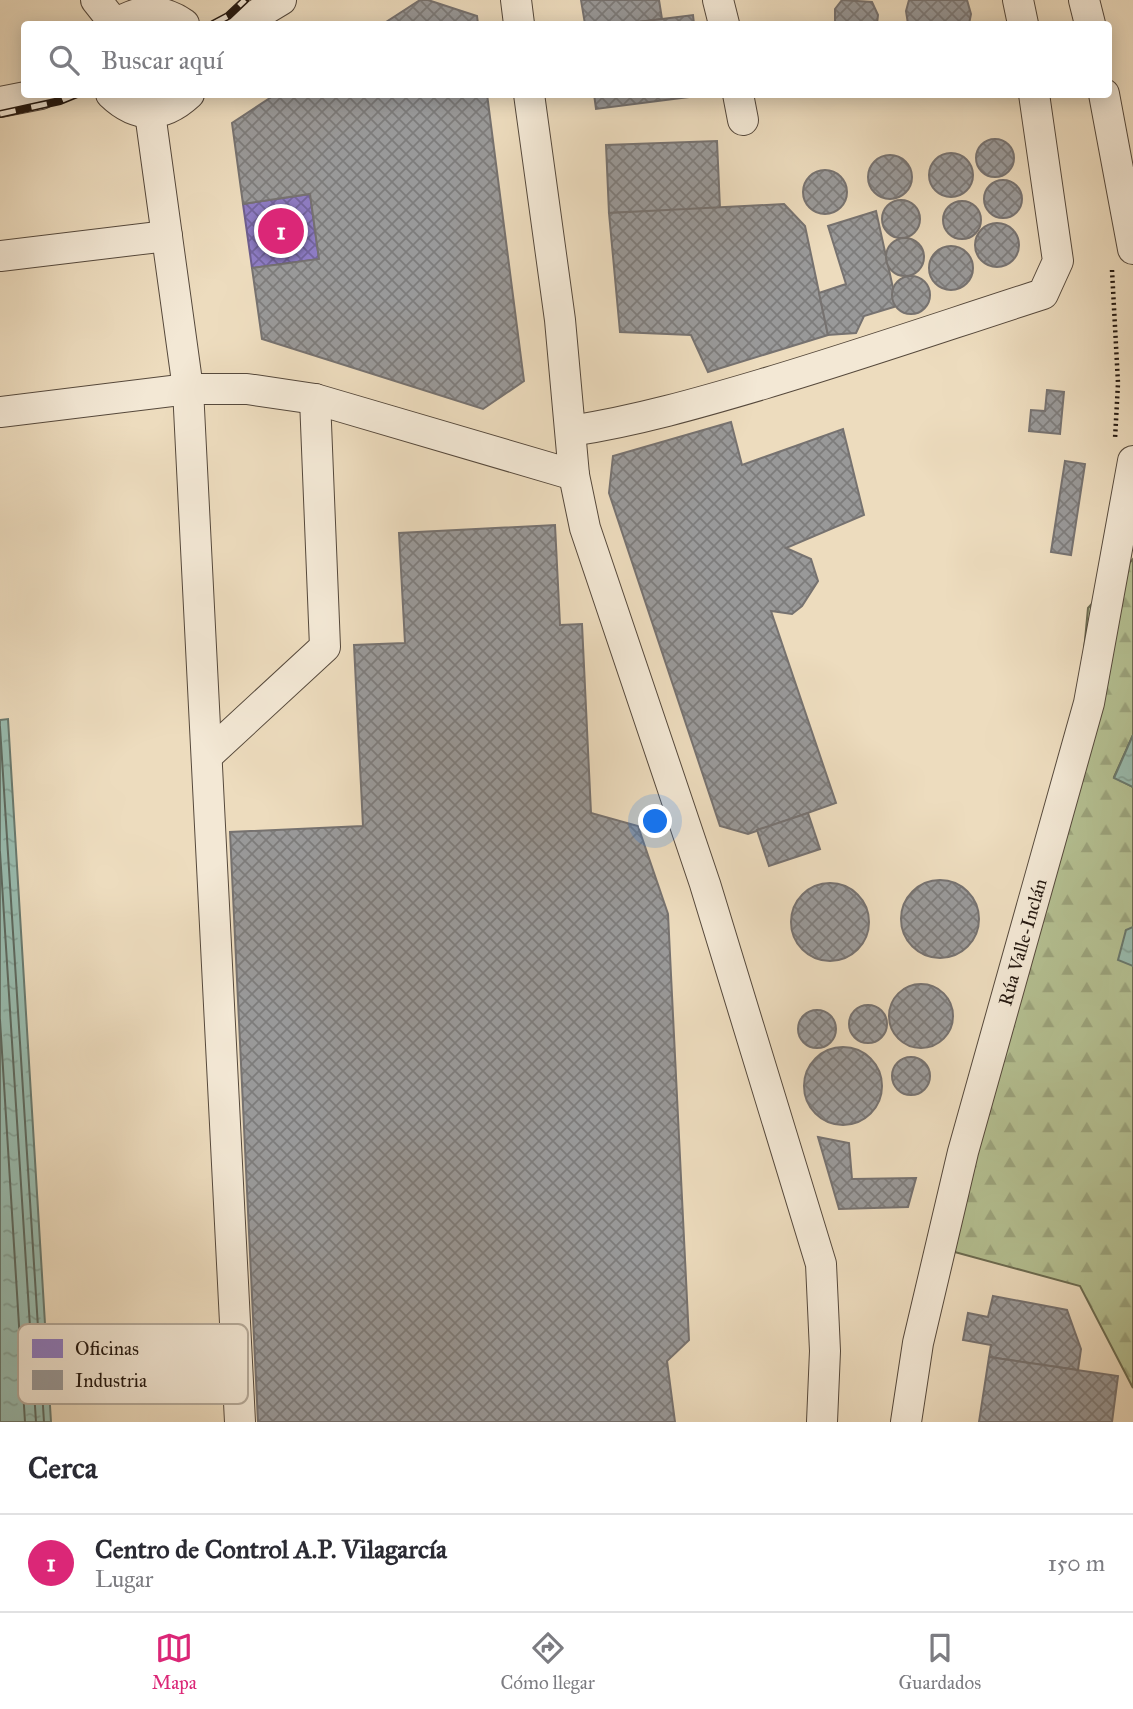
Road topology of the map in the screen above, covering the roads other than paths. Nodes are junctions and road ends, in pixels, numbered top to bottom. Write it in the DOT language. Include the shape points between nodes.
graph roads {
  1 [pos="96,0"];
  2 [pos="281,0"];
  3 [pos="516,0"];
  4 [pos="718,0"];
  5 [pos="1018,0"];
  6 [pos="1084,0"];
  7 [pos="113,21"];
  8 [pos="120,21"];
  9 [pos="179,21"];
  10 [pos="246,21"];
  11 [pos="519,21"];
  12 [pos="723,21"];
  13 [pos="1022,21"];
  14 [pos="1089,21"];
  15 [pos="21,98"];
  16 [pos="115,98"];
  17 [pos="185,98"];
  18 [pos="530,98"];
  19 [pos="1035,98"];
  20 [pos="1104,98"];
  21 [pos="0,102"];
  22 [pos="150,113"];
  23 [pos="167,236"];
  24 [pos="0,256"];
  25 [pos="1123,258"];
  26 [pos="188,389"];
  27 [pos="315,399"];
  28 [pos="0,412"];
  29 [pos="571,431"];
  30 [pos="1124,454"];
  31 [pos="574,475"];
  32 [pos="206,755"];
  33 [pos="235,1324"];
  34 [pos="239,1404"];
  35 [pos="240,1422"];
  36 [pos="822,1422"];
  37 [pos="906,1422"];
  1 -- 7 [label="street"];
  2 -- 10 [label="street"];
  3 -- 11 [label="street"];
  4 -- 12 [label="street"];
  5 -- 13 [label="street"];
  6 -- 14 [label="street"];
  8 -- 9 [label="street" via="152,11"];
  15 -- 21 [label="street"];
  16 -- 22 [label="street"];
  17 -- 22 [label="street" via="165,111"];
  18 -- 29 [label="street"];
  19 -- 29 [label="street" via="1058,261 1043,293 682,408"];
  20 -- 25 [label="street"];
  22 -- 23 [label="street"];
  23 -- 24 [label="street"];
  23 -- 26 [label="street"];
  26 -- 27 [label="street" via="247,389"];
  26 -- 28 [label="street"];
  26 -- 32 [label="street"];
  27 -- 31 [label="street"];
  27 -- 32 [label="street" via="325,647"];
  29 -- 31 [label="street"];
  30 -- 37 [label="street, Rúa Valle-Inclán" via="1089,704 963,1152 918,1343"];
  31 -- 36 [label="street" via="585,528 705,884 821,1264"];
  32 -- 33 [label="street"];
  34 -- 35 [label="street"];
}
